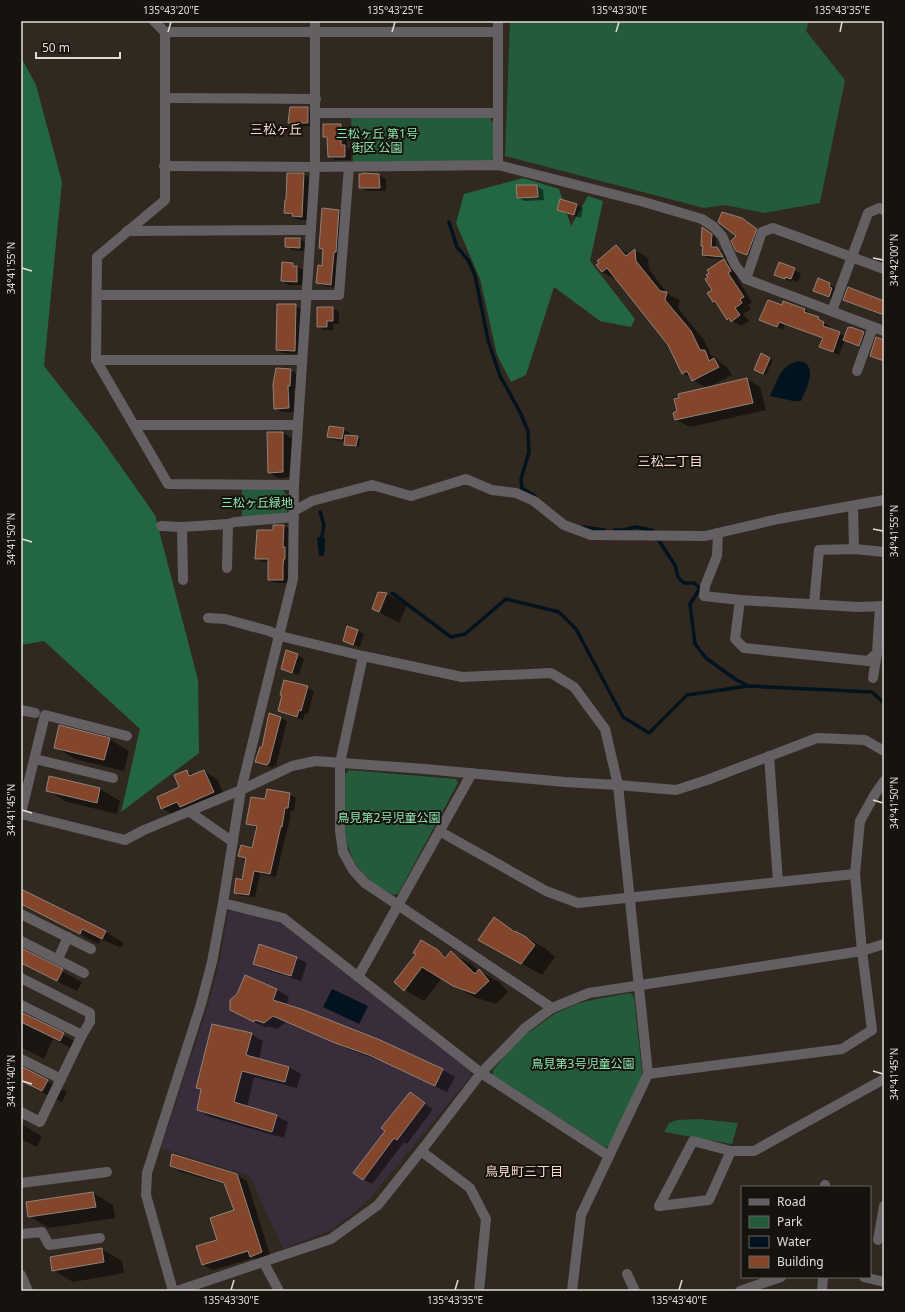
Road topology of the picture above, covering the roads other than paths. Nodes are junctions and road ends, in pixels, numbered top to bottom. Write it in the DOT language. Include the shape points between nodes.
graph roads {
  1 [pos="154,21"];
  2 [pos="315,21"];
  3 [pos="498,21"];
  4 [pos="165,32"];
  5 [pos="315,32"];
  6 [pos="498,32"];
  7 [pos="165,98"];
  8 [pos="316,99"];
  9 [pos="316,113"];
  10 [pos="498,113"];
  11 [pos="498,165"];
  12 [pos="164,166"];
  13 [pos="315,167"];
  14 [pos="349,167"];
  15 [pos="884,210"];
  16 [pos="311,230"];
  17 [pos="127,231"];
  18 [pos="852,257"];
  19 [pos="884,269"];
  20 [pos="746,279"];
  21 [pos="97,295"];
  22 [pos="307,295"];
  23 [pos="832,310"];
  24 [pos="874,327"];
  25 [pos="884,331"];
  26 [pos="96,360"];
  27 [pos="302,360"];
  28 [pos="857,371"];
  29 [pos="134,425"];
  30 [pos="298,425"];
  31 [pos="294,484"];
  32 [pos="884,500"];
  33 [pos="853,506"];
  34 [pos="294,514"];
  35 [pos="228,524"];
  36 [pos="161,526"];
  37 [pos="182,527"];
  38 [pos="718,533"];
  39 [pos="854,549"];
  40 [pos="884,552"];
  41 [pos="227,568"];
  42 [pos="183,580"];
  43 [pos="740,600"];
  44 [pos="814,604"];
  45 [pos="882,606"];
  46 [pos="208,618"];
  47 [pos="280,636"];
  48 [pos="877,653"];
  49 [pos="363,656"];
  50 [pos="873,678"];
  51 [pos="21,710"];
  52 [pos="35,713"];
  53 [pos="127,736"];
  54 [pos="884,751"];
  55 [pos="769,756"];
  56 [pos="35,759"];
  57 [pos="340,763"];
  58 [pos="472,773"];
  59 [pos="113,778"];
  60 [pos="884,781"];
  61 [pos="618,785"];
  62 [pos="242,790"];
  63 [pos="190,812"];
  64 [pos="21,814"];
  65 [pos="440,831"];
  66 [pos="233,842"];
  67 [pos="855,874"];
  68 [pos="778,882"];
  69 [pos="630,897"];
  70 [pos="223,903"];
  71 [pos="397,905"];
  72 [pos="21,914"];
  73 [pos="68,937"];
  74 [pos="21,941"];
  75 [pos="884,944"];
  76 [pos="91,949"];
  77 [pos="862,951"];
  78 [pos="58,960"];
  79 [pos="84,973"];
  80 [pos="358,977"];
  81 [pos="21,978"];
  82 [pos="638,985"];
  83 [pos="21,1004"];
  84 [pos="552,1008"];
  85 [pos="82,1035"];
  86 [pos="21,1059"];
  87 [pos="481,1073"];
  88 [pos="648,1074"];
  89 [pos="61,1079"];
  90 [pos="884,1079"];
  91 [pos="21,1112"];
  92 [pos="731,1151"];
  93 [pos="421,1152"];
  94 [pos="609,1156"];
  95 [pos="107,1172"];
  96 [pos="21,1183"];
  97 [pos="884,1206"];
  98 [pos="21,1234"];
  99 [pos="100,1238"];
  100 [pos="877,1242"];
  101 [pos="264,1262"];
  102 [pos="627,1274"];
  103 [pos="21,1275"];
  104 [pos="777,1278"];
  105 [pos="823,1278"];
  106 [pos="868,1278"];
  107 [pos="884,1282"];
  108 [pos="28,1291"];
  109 [pos="173,1291"];
  110 [pos="177,1291"];
  111 [pos="279,1291"];
  112 [pos="480,1291"];
  113 [pos="572,1291"];
  114 [pos="635,1291"];
  115 [pos="740,1291"];
  116 [pos="822,1291"];
  1 -- 4 [label="street"];
  2 -- 5 [label="street"];
  3 -- 6 [label="street"];
  4 -- 5 [label="street"];
  4 -- 7 [label="street"];
  5 -- 6 [label="street"];
  5 -- 8 [label="street"];
  6 -- 10 [label="street"];
  7 -- 8 [label="street"];
  7 -- 12 [label="street"];
  8 -- 9 [label="street"];
  9 -- 10 [label="street"];
  9 -- 13 [label="street"];
  10 -- 11 [label="street"];
  11 -- 14 [label="street"];
  11 -- 20 [label="street" via="702,219 722,236 735,265"];
  12 -- 13 [label="street"];
  12 -- 17 [label="street" via="165,200"];
  13 -- 14 [label="street"];
  13 -- 16 [label="street"];
  14 -- 22 [label="street" via="339,295"];
  15 -- 18 [label="street" via="879,208 868,213"];
  16 -- 17 [label="street"];
  16 -- 22 [label="street"];
  17 -- 21 [label="street" via="97,256"];
  18 -- 19 [label="street"];
  18 -- 20 [label="street" via="773,228 762,232"];
  18 -- 23 [label="street"];
  20 -- 23 [label="street"];
  21 -- 22 [label="street"];
  21 -- 26 [label="street"];
  22 -- 27 [label="street"];
  23 -- 24 [label="street"];
  24 -- 25 [label="street"];
  24 -- 28 [label="street"];
  26 -- 27 [label="street"];
  26 -- 29 [label="street"];
  27 -- 30 [label="street"];
  29 -- 30 [label="street"];
  29 -- 31 [label="street" via="168,484"];
  30 -- 31 [label="street"];
  31 -- 34 [label="street"];
  32 -- 33 [label="street"];
  33 -- 38 [label="street"];
  33 -- 39 [label="street"];
  34 -- 35 [label="street"];
  34 -- 38 [label="street" via="312,501 372,486 411,496 466,480 492,490 516,493 534,501 564,525 591,535 704,536"];
  34 -- 47 [label="street" via="293,579"];
  35 -- 37 [label="street"];
  35 -- 41 [label="street"];
  36 -- 37 [label="street"];
  37 -- 42 [label="street"];
  38 -- 43 [label="street" via="717,556 705,586 704,596"];
  39 -- 40 [label="street"];
  39 -- 44 [label="street" via="819,550"];
  43 -- 44 [label="street"];
  43 -- 48 [label="street" via="735,639 744,648 868,661"];
  44 -- 45 [label="street"];
  45 -- 48 [label="street"];
  46 -- 47 [label="street" via="225,619"];
  47 -- 49 [label="street"];
  47 -- 62 [label="street"];
  48 -- 50 [label="street"];
  49 -- 57 [label="street"];
  49 -- 61 [label="street" via="462,677 551,673 574,687 605,729"];
  51 -- 52 [label="street"];
  53 -- 56 [label="street" via="45,715"];
  54 -- 55 [label="street" via="865,740 817,738"];
  55 -- 61 [label="street" via="676,790"];
  55 -- 68 [label="street"];
  56 -- 59 [label="street"];
  56 -- 64 [label="street"];
  57 -- 58 [label="street"];
  57 -- 62 [label="street" via="315,761 292,766"];
  57 -- 71 [label="street" via="340,831 343,852 353,870 365,883"];
  58 -- 61 [label="street"];
  58 -- 65 [label="street"];
  60 -- 67 [label="street" via="860,821"];
  61 -- 69 [label="street"];
  62 -- 63 [label="street"];
  62 -- 66 [label="street"];
  63 -- 64 [label="street" via="125,840"];
  63 -- 66 [label="street"];
  65 -- 69 [label="street" via="546,891 578,903"];
  65 -- 71 [label="street"];
  66 -- 70 [label="street"];
  67 -- 68 [label="street"];
  67 -- 77 [label="street"];
  68 -- 69 [label="street"];
  69 -- 82 [label="street"];
  70 -- 80 [label="street" via="283,918"];
  70 -- 109 [label="street" via="201,1004 147,1173 146,1195"];
  71 -- 80 [label="street"];
  71 -- 84 [label="street"];
  72 -- 73 [label="street"];
  73 -- 76 [label="street"];
  73 -- 78 [label="street"];
  74 -- 78 [label="street"];
  75 -- 77 [label="street"];
  77 -- 82 [label="street"];
  77 -- 88 [label="street" via="872,1030 842,1049"];
  78 -- 79 [label="street"];
  80 -- 87 [label="street"];
  81 -- 85 [label="street" via="90,1013 90,1022"];
  82 -- 84 [label="street" via="589,993"];
  82 -- 88 [label="street"];
  83 -- 85 [label="street"];
  84 -- 87 [label="street" via="525,1028"];
  85 -- 89 [label="street"];
  86 -- 89 [label="street"];
  87 -- 93 [label="street"];
  87 -- 94 [label="street"];
  88 -- 94 [label="street"];
  89 -- 91 [label="street" via="40,1122"];
  90 -- 92 [label="street" via="754,1151"];
  92 -- 92 [label="street" via="693,1141 658,1206 709,1200"];
  93 -- 101 [label="street" via="378,1205 331,1239"];
  93 -- 112 [label="street" via="470,1188 486,1219"];
  94 -- 113 [label="street" via="581,1215"];
  95 -- 96 [label="street"];
  97 -- 100 [label="street"];
  98 -- 99 [label="street" via="42,1232 49,1245"];
  101 -- 110 [label="street"];
  101 -- 111 [label="street"];
  102 -- 114 [label="street"];
  103 -- 108 [label="street"];
  104 -- 115 [label="street"];
  105 -- 116 [label="street"];
  106 -- 107 [label="street"];
}
